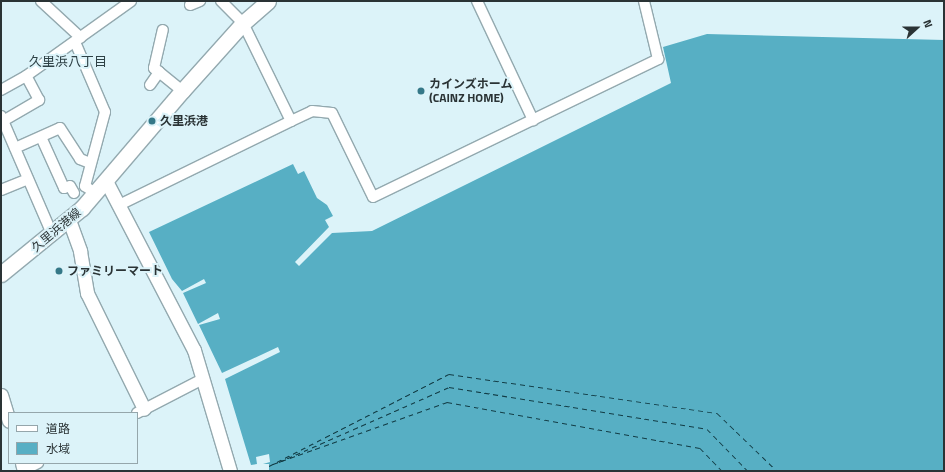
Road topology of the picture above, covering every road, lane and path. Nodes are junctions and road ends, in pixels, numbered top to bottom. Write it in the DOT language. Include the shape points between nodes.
graph roads {
  1 [pos="41,1"];
  2 [pos="131,1"];
  3 [pos="200,1"];
  4 [pos="221,1"];
  5 [pos="268,1"];
  6 [pos="477,1"];
  7 [pos="644,1"];
  8 [pos="190,5"];
  9 [pos="243,24"];
  10 [pos="163,30"];
  11 [pos="78,40"];
  12 [pos="154,68"];
  13 [pos="26,76"];
  14 [pos="150,85"];
  15 [pos="1,90"];
  16 [pos="182,91"];
  17 [pos="2,119"];
  18 [pos="533,120"];
  19 [pos="292,121"];
  20 [pos="41,137"];
  21 [pos="15,148"];
  22 [pos="90,163"];
  23 [pos="28,179"];
  24 [pos="106,181"];
  25 [pos="1,190"];
  26 [pos="74,193"];
  27 [pos="96,193"];
  28 [pos="119,205"];
  29 [pos="69,220"];
  30 [pos="52,234"];
  31 [pos="1,274"];
  32 [pos="203,379"];
  33 [pos="1,395"];
  34 [pos="141,411"];
  35 [pos="8,418"];
  36 [pos="35,464"];
  37 [pos="23,468"];
  38 [pos="230,471"];
  1 -- 11 [label="street"];
  2 -- 11 [label="street"];
  3 -- 8 [label="street"];
  4 -- 9 [label="street"];
  5 -- 9 [label="main road, 久里浜港線"];
  6 -- 18 [label="street"];
  7 -- 18 [label="street" via="658,59"];
  9 -- 16 [label="main road, 久里浜港線"];
  9 -- 19 [label="street"];
  10 -- 12 [label="street"];
  11 -- 13 [label="street"];
  11 -- 22 [label="street" via="105,112"];
  12 -- 14 [label="street" via="159,72"];
  12 -- 16 [label="street"];
  13 -- 15 [label="street"];
  13 -- 17 [label="street" via="39,100"];
  16 -- 24 [label="main road, 久里浜港線"];
  17 -- 21 [label="street"];
  18 -- 19 [label="street" via="373,197 332,113 312,111"];
  19 -- 28 [label="street"];
  20 -- 21 [label="street"];
  20 -- 22 [label="street" via="60,128 80,159"];
  20 -- 26 [label="street" via="64,188 70,186"];
  21 -- 23 [label="street"];
  22 -- 27 [label="street" via="85,186"];
  23 -- 25 [label="street"];
  23 -- 30 [label="street"];
  24 -- 27 [label="main road, 久里浜港線"];
  24 -- 28 [label="street"];
  27 -- 29 [label="main road, 久里浜港線"];
  28 -- 32 [label="street" via="194,350"];
  29 -- 30 [label="main road, 久里浜港線"];
  29 -- 34 [label="street" via="80,252 87,293"];
  30 -- 31 [label="main road, 久里浜港線"];
  32 -- 34 [label="street"];
  32 -- 38 [label="street"];
  33 -- 35 [label="street"];
  36 -- 37 [label="street"];
}
